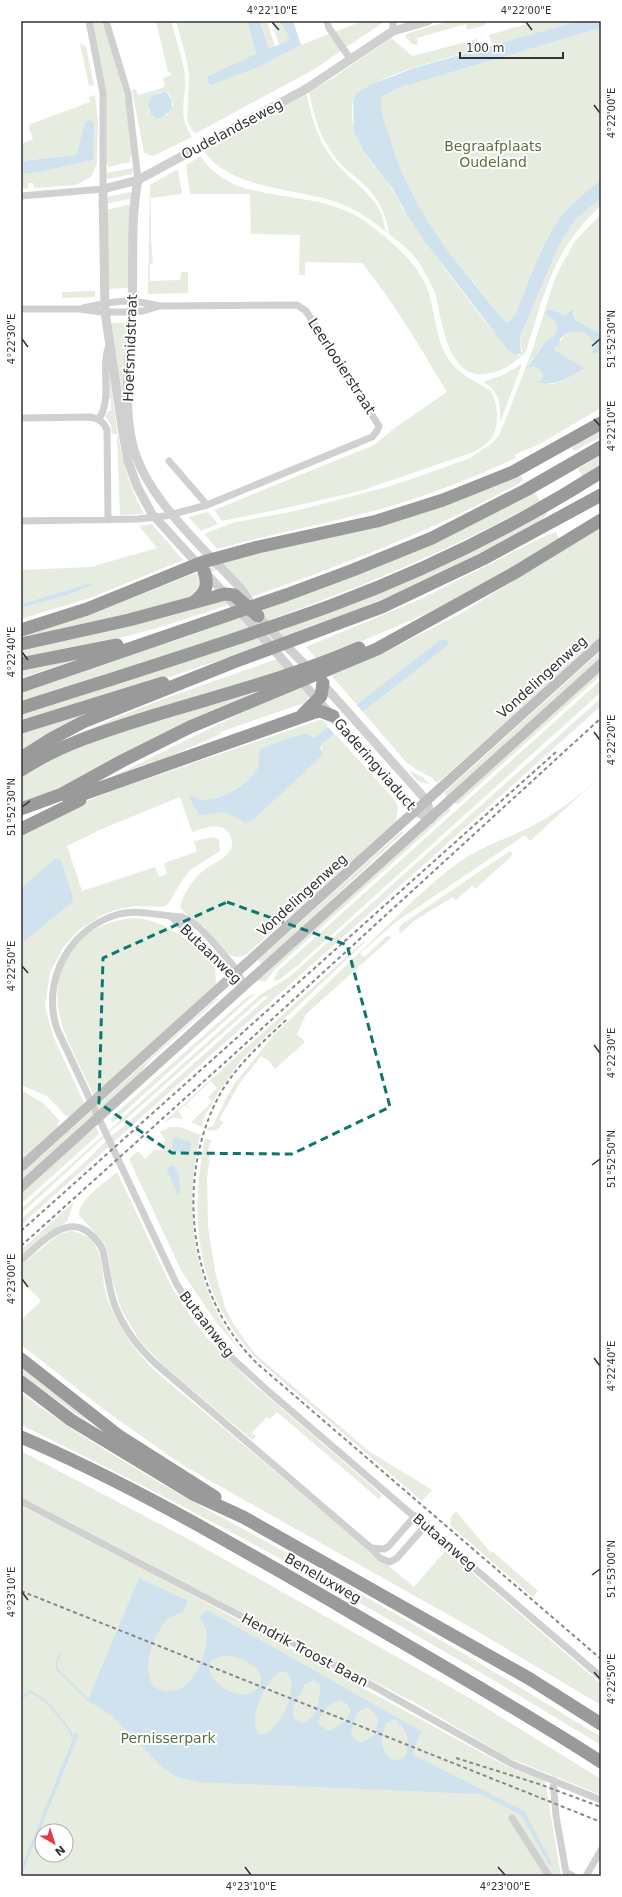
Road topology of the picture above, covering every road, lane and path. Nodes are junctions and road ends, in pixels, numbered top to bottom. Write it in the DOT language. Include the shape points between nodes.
graph roads {
  1 [pos="89,21"];
  2 [pos="106,21"];
  3 [pos="327,21"];
  4 [pos="393,21"];
  5 [pos="428,21"];
  6 [pos="393,31"];
  7 [pos="351,60"];
  8 [pos="138,180"];
  9 [pos="103,190"];
  10 [pos="21,196"];
  11 [pos="132,301"];
  12 [pos="105,303"];
  13 [pos="160,306"];
  14 [pos="21,309"];
  15 [pos="79,309"];
  16 [pos="105,312"];
  17 [pos="132,312"];
  18 [pos="110,345"];
  19 [pos="122,396"];
  20 [pos="21,418"];
  21 [pos="99,419"];
  22 [pos="601,423"];
  23 [pos="601,447"];
  24 [pos="169,460"];
  25 [pos="601,472"];
  26 [pos="601,495"];
  27 [pos="207,505"];
  28 [pos="108,520"];
  29 [pos="601,520"];
  30 [pos="21,521"];
  31 [pos="204,571"];
  32 [pos="483,591"];
  33 [pos="225,594"];
  34 [pos="193,603"];
  35 [pos="258,616"];
  36 [pos="21,630"];
  37 [pos="168,634"];
  38 [pos="601,643"];
  39 [pos="21,644"];
  40 [pos="234,662"];
  41 [pos="21,664"];
  42 [pos="601,664"];
  43 [pos="322,683"];
  44 [pos="21,686"];
  45 [pos="319,700"];
  46 [pos="21,708"];
  47 [pos="333,716"];
  48 [pos="301,717"];
  49 [pos="21,727"];
  50 [pos="21,758"];
  51 [pos="21,770"];
  52 [pos="144,772"];
  53 [pos="427,801"];
  54 [pos="25,808"];
  55 [pos="415,811"];
  56 [pos="430,819"];
  57 [pos="21,829"];
  58 [pos="179,919"];
  59 [pos="235,975"];
  60 [pos="244,986"];
  61 [pos="21,1167"];
  62 [pos="21,1187"];
  63 [pos="21,1260"];
  64 [pos="21,1359"];
  65 [pos="21,1382"];
  66 [pos="21,1437"];
  67 [pos="21,1501"];
  68 [pos="415,1516"];
  69 [pos="243,1517"];
  70 [pos="426,1525"];
  71 [pos="371,1548"];
  72 [pos="601,1677"];
  73 [pos="601,1724"];
  74 [pos="601,1762"];
  75 [pos="553,1780"];
  76 [pos="601,1800"];
  77 [pos="512,1818"];
  78 [pos="601,1850"];
  79 [pos="549,1876"];
  80 [pos="572,1876"];
  81 [pos="586,1876"];
  1 -- 9 [label="street" via="103,93"];
  2 -- 8 [label="street" via="128,94"];
  3 -- 7 [label="street"];
  4 -- 6 [label="street"];
  5 -- 6 [label="street, Oudelandseweg"];
  6 -- 7 [label="street, Oudelandseweg"];
  7 -- 8 [label="street, Oudelandseweg" via="306,89"];
  8 -- 9 [label="street, Oudelandseweg"];
  8 -- 11 [label="street, Hoefsmidstraat" via="133,220"];
  9 -- 10 [label="street, Oudelandseweg"];
  9 -- 12 [label="street, Hoefsmidstraat"];
  11 -- 12 [label="street, Leerlooierstraat" via="118,300"];
  11 -- 13 [label="street, Leerlooierstraat"];
  11 -- 17 [label="street, Hoefsmidstraat"];
  12 -- 15 [label="street, Leerlooierstraat"];
  12 -- 16 [label="street, Hoefsmidstraat"];
  13 -- 17 [label="street, Leerlooierstraat"];
  13 -- 27 [label="street, Leerlooierstraat" via="287,305 302,308 379,426 372,437"];
  14 -- 15 [label="street"];
  15 -- 16 [label="street, Leerlooierstraat"];
  16 -- 17 [label="street, Leerlooierstraat"];
  16 -- 18 [label="street, Hoefsmidstraat"];
  17 -- 19 [label="street, Hoefsmidstraat"];
  18 -- 19 [label="street, Hoefsmidstraat"];
  18 -- 21 [label="street, Hoefsmidstraat" via="105,355 106,404"];
  19 -- 31 [label="street, Hoefsmidstraat" via="128,461 144,501 152,514"];
  19 -- 35 [label="street, Hoefsmidstraat" via="136,458 147,480 166,507 242,591"];
  20 -- 21 [label="street"];
  21 -- 28 [label="street" via="107,430"];
  22 -- 36 [label="highway" via="513,472 443,500 376,521 203,562 87,609"];
  23 -- 37 [label="highway" via="526,490 432,538 286,596"];
  24 -- 27 [label="street"];
  25 -- 46 [label="highway" via="520,520 437,561 331,605"];
  26 -- 40 [label="highway" via="484,559 382,607"];
  27 -- 28 [label="street" via="165,516"];
  28 -- 30 [label="street"];
  29 -- 32 [label="highway"];
  31 -- 33 [label="street, Hoefsmidstraat"];
  31 -- 34 [label="highway" via="207,578 205,593"];
  32 -- 51 [label="highway" via="354,650 268,681 94,734 36,760"];
  32 -- 54 [label="highway" via="377,650 190,727 122,761 78,787"];
  33 -- 34 [label="highway"];
  33 -- 35 [label="highway" via="234,595"];
  33 -- 45 [label="street, Gaderingviaduct"];
  34 -- 39 [label="highway"];
  35 -- 43 [label="street, Gaderingviaduct"];
  37 -- 41 [label="highway"];
  37 -- 44 [label="highway"];
  38 -- 53 [label="main road, Vondelingenweg"];
  40 -- 49 [label="highway"];
  40 -- 50 [label="highway" via="83,722"];
  42 -- 56 [label="main road, Vondelingenweg"];
  43 -- 45 [label="highway" via="323,691"];
  43 -- 53 [label="street, Gaderingviaduct"];
  45 -- 47 [label="street, Gaderingviaduct"];
  45 -- 48 [label="highway"];
  47 -- 48 [label="highway" via="320,711"];
  47 -- 55 [label="street, Gaderingviaduct"];
  48 -- 52 [label="highway"];
  52 -- 54 [label="highway" via="60,801"];
  52 -- 57 [label="highway" via="62,807"];
  53 -- 55 [label="main road, Vondelingenweg"];
  53 -- 56 [label="street, Gaderingviaduct"];
  55 -- 56 [label="street, Gaderingviaduct"];
  55 -- 59 [label="main road, Vondelingenweg"];
  56 -- 60 [label="main road, Vondelingenweg"];
  58 -- 59 [label="street, Butaanweg" via="195,938"];
  58 -- 59 [label="street, Butaanweg" via="203,931"];
  58 -- 68 [label="street, Butaanweg" via="143,912 120,914 100,921 81,934 67,950 59,966 53,987 54,1020 161,1255 193,1311 233,1359 273,1396"];
  59 -- 60 [label="street, Butaanweg"];
  59 -- 61 [label="main road, Vondelingenweg"];
  60 -- 62 [label="main road, Vondelingenweg"];
  63 -- 71 [label="street" via="51,1235 65,1228 80,1228 91,1234 102,1250 116,1310 132,1338 144,1352"];
  64 -- 69 [label="highway" via="119,1436"];
  65 -- 69 [label="highway" via="71,1420 193,1494"];
  66 -- 74 [label="highway, Beneluxweg" via="156,1503 255,1556"];
  67 -- 75 [label="street, Hendrik Troost Baan" via="350,1673 512,1764"];
  68 -- 70 [label="street, Butaanweg"];
  68 -- 71 [label="street" via="388,1547"];
  69 -- 73 [label="highway, Beneluxweg" via="530,1679"];
  70 -- 71 [label="street" via="397,1558 390,1562 380,1558"];
  70 -- 72 [label="street, Butaanweg"];
  75 -- 76 [label="street, Hendrik Troost Baan"];
  75 -- 80 [label="street" via="556,1816 566,1872"];
  77 -- 79 [label="street"];
  78 -- 81 [label="street"];
}
